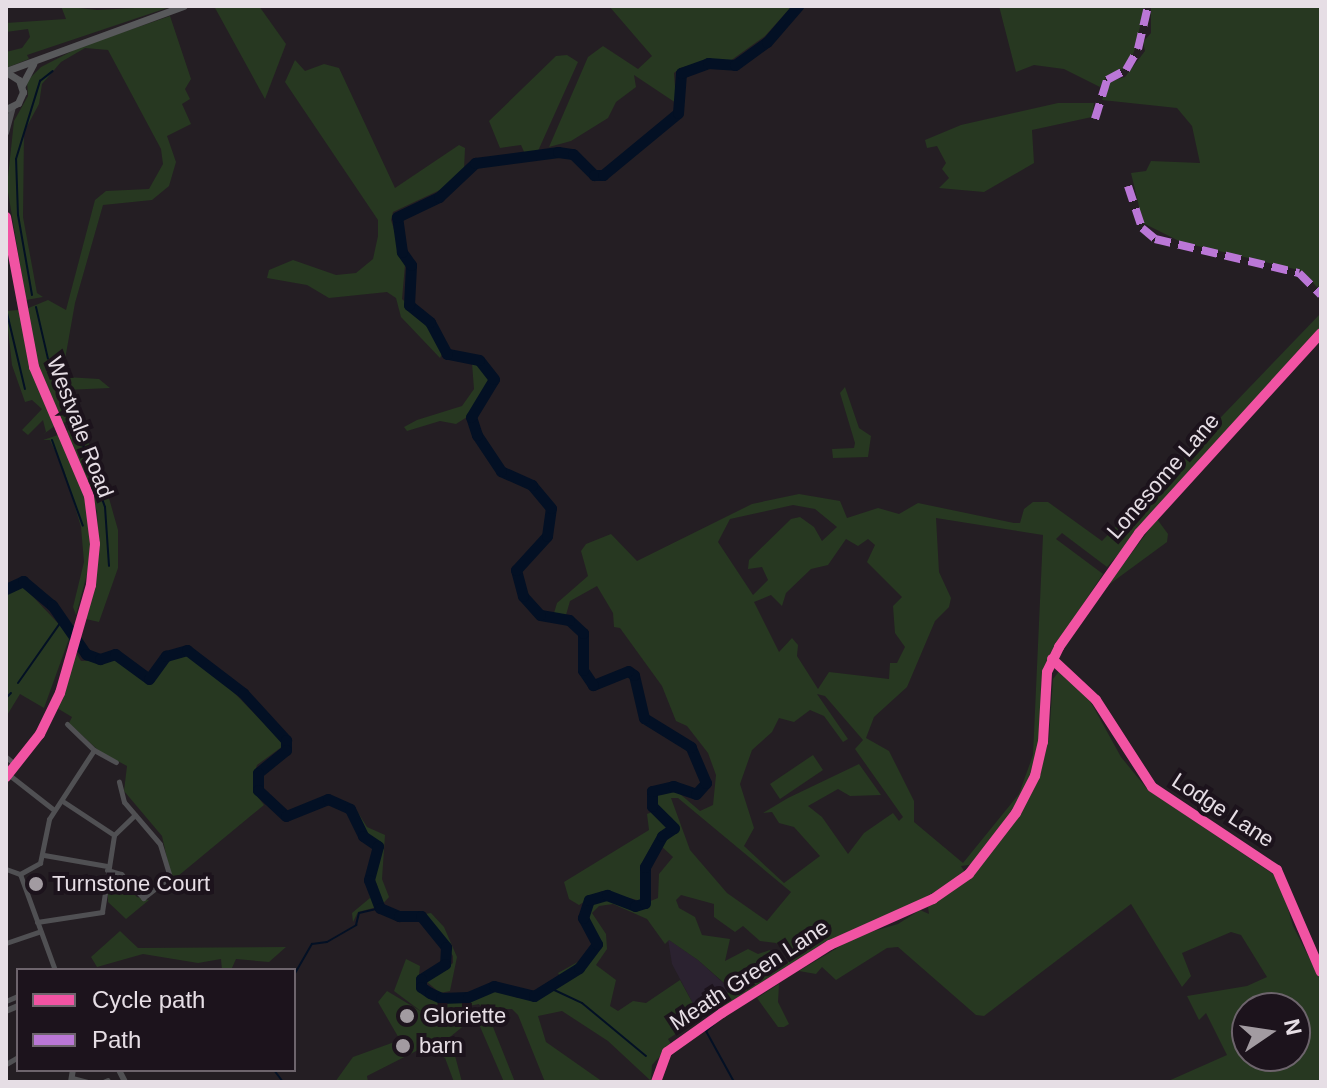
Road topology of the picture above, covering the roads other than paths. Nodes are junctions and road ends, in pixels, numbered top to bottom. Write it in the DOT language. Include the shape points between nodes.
graph roads {
  1 [pos="184,6"];
  2 [pos="33,64"];
  3 [pos="6,71"];
  4 [pos="22,85"];
  5 [pos="10,108"];
  6 [pos="6,125"];
  7 [pos="6,133"];
  8 [pos="6,217"];
  9 [pos="1321,333"];
  10 [pos="1052,659"];
  11 [pos="67,724"];
  12 [pos="94,750"];
  13 [pos="6,757"];
  14 [pos="116,762"];
  15 [pos="16,765"];
  16 [pos="7,775"];
  17 [pos="119,782"];
  18 [pos="64,802"];
  19 [pos="54,810"];
  20 [pos="135,815"];
  21 [pos="114,835"];
  22 [pos="44,855"];
  23 [pos="107,868"];
  24 [pos="6,869"];
  25 [pos="20,874"];
  26 [pos="37,922"];
  27 [pos="40,931"];
  28 [pos="6,943"];
  29 [pos="54,968"];
  30 [pos="1321,972"];
  31 [pos="72,1077"];
  32 [pos="88,1082"];
  33 [pos="656,1082"];
  1 -- 2 [label="main road"];
  2 -- 3 [label="main road"];
  2 -- 4 [label="main road"];
  3 -- 4 [label="main road"];
  4 -- 5 [label="main road" via="22,98"];
  5 -- 6 [label="street"];
  6 -- 7 [label="street"];
  8 -- 15 [label="street, Westvale Road" via="34,367 89,496 95,555 82,620 48,719"];
  9 -- 10 [label="street, Lonesome Lane" via="1122,553"];
  10 -- 30 [label="street, Lodge Lane" via="1096,700 1152,787 1277,870"];
  10 -- 33 [label="street, Meath Green Lane" via="1035,776 1016,813 969,874 933,899 834,943 722,1013 667,1052"];
  11 -- 12 [label="street"];
  12 -- 14 [label="street"];
  12 -- 18 [label="street"];
  13 -- 15 [label="street"];
  15 -- 16 [label="street, Westvale Road"];
  16 -- 19 [label="street"];
  17 -- 20 [label="street" via="120,794"];
  18 -- 19 [label="street"];
  18 -- 21 [label="street"];
  19 -- 22 [label="street"];
  20 -- 21 [label="street"];
  20 -- 23 [label="street" via="160,844 168,881 143,898 121,874"];
  21 -- 23 [label="street"];
  22 -- 23 [label="street"];
  22 -- 25 [label="street"];
  23 -- 26 [label="street" via="102,912"];
  24 -- 25 [label="street"];
  25 -- 26 [label="street"];
  26 -- 27 [label="street"];
  27 -- 28 [label="street"];
  27 -- 29 [label="street"];
  31 -- 32 [label="street"];
}
